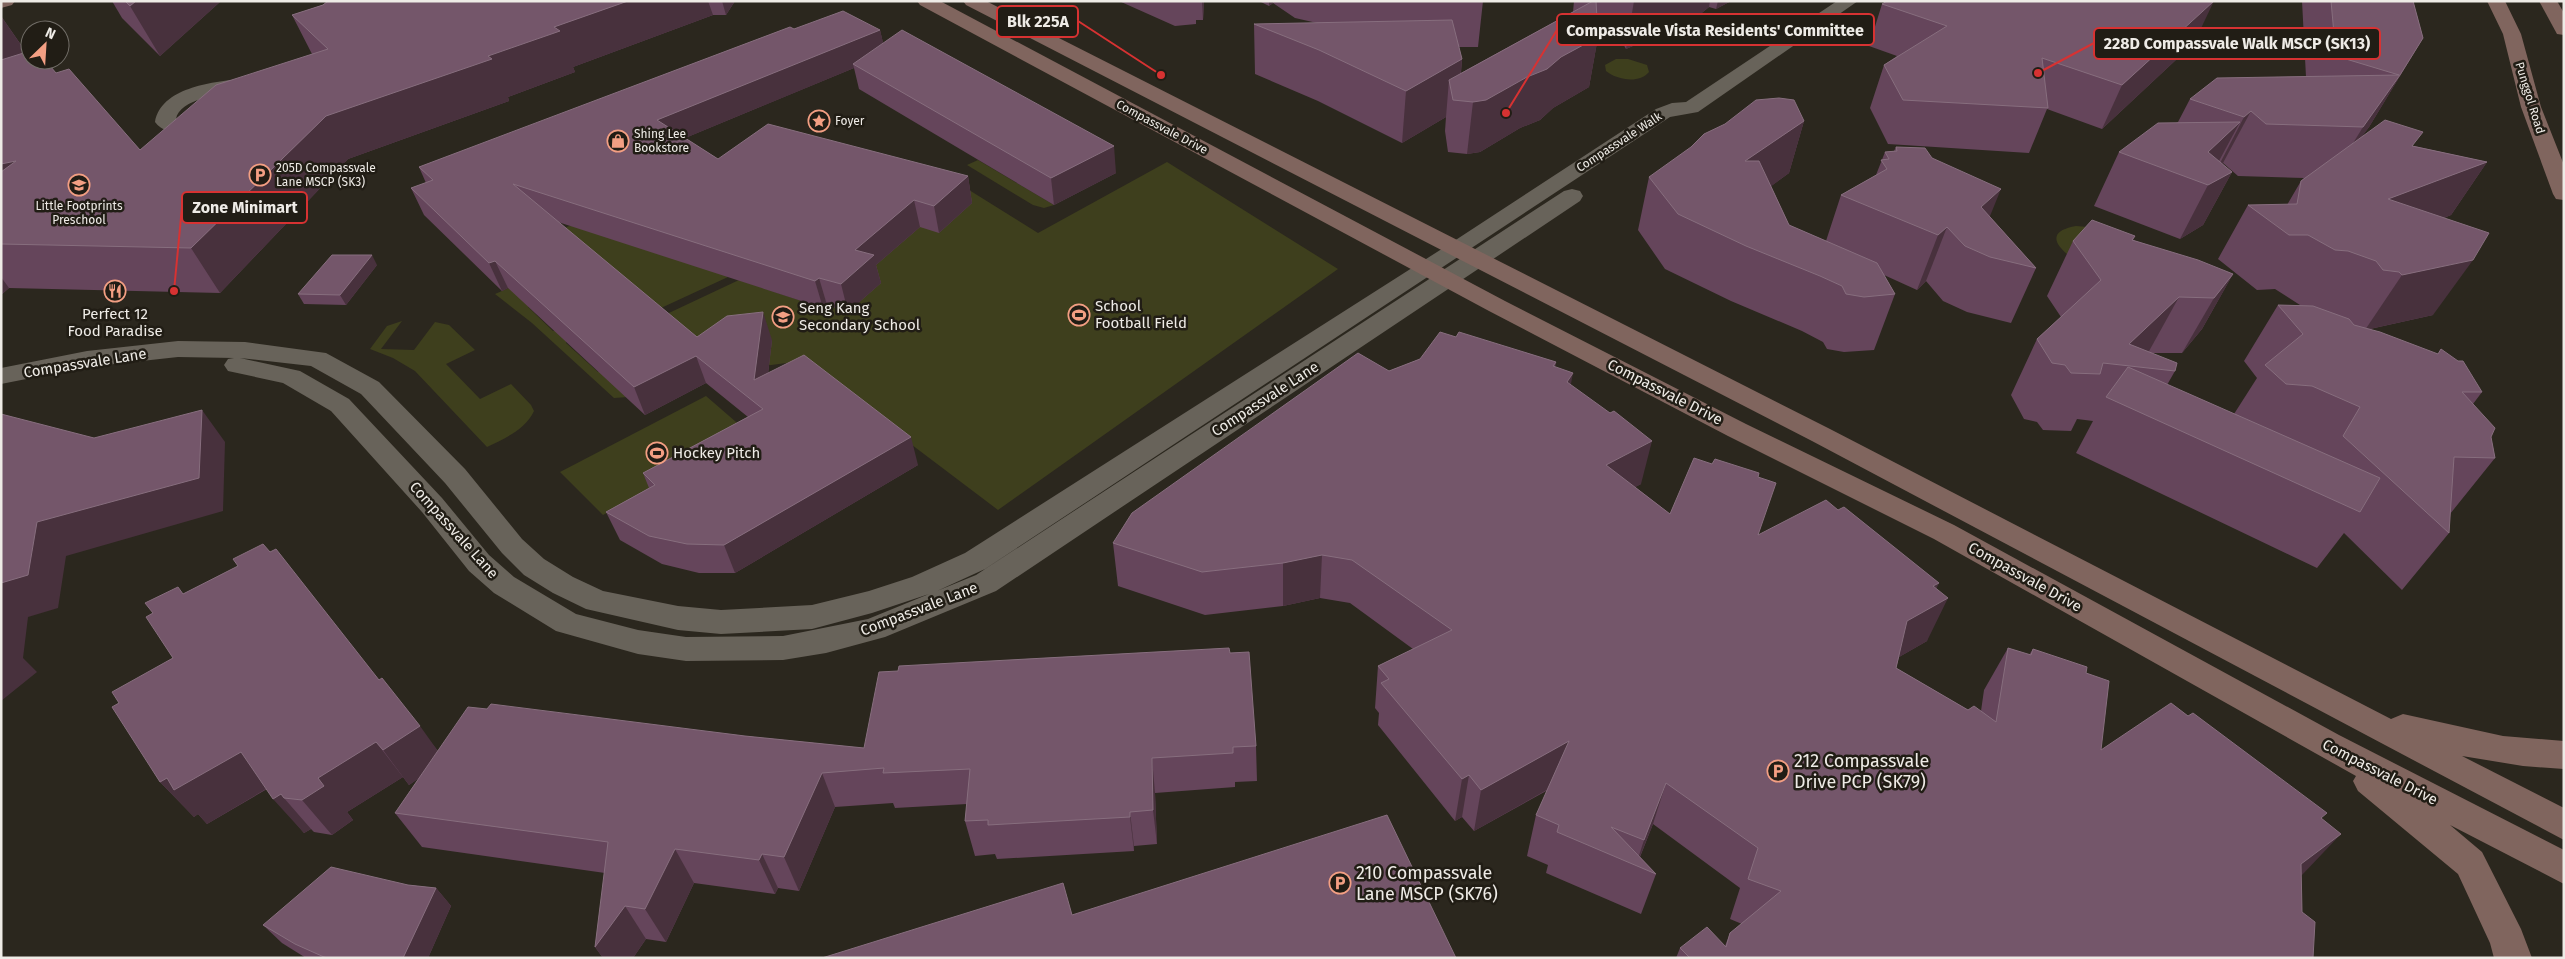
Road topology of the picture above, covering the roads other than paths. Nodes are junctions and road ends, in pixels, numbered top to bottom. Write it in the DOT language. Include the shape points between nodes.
graph roads {
  1 [pos="6,1"];
  2 [pos="926,1"];
  3 [pos="972,1"];
  4 [pos="1849,1"];
  5 [pos="2496,1"];
  6 [pos="2548,1"];
  7 [pos="1,2"];
  8 [pos="2564,30"];
  9 [pos="2564,194"];
  10 [pos="1466,255"];
  11 [pos="1426,268"];
  12 [pos="1447,280"];
  13 [pos="1401,298"];
  14 [pos="1,376"];
  15 [pos="1,394"];
  16 [pos="2354,713"];
  17 [pos="2327,745"];
  18 [pos="2564,755"];
  19 [pos="2564,825"];
  20 [pos="2564,868"];
  21 [pos="2513,958"];
  1 -- 7 [label="street"];
  2 -- 11 [label="street, Compassvale Drive"];
  3 -- 10 [label="street, Compassvale Drive"];
  4 -- 10 [label="street" via="1691,108 1680,122"];
  5 -- 9 [label="street, Punggol Road" via="2512,34 2531,107"];
  6 -- 8 [label="street"];
  10 -- 11 [label="street"];
  10 -- 12 [label="street"];
  10 -- 16 [label="street, Compassvale Drive"];
  11 -- 12 [label="street, Compassvale Drive"];
  11 -- 13 [label="street"];
  12 -- 13 [label="street"];
  12 -- 17 [label="street, Compassvale Drive" via="1737,430 1944,532"];
  13 -- 14 [label="street, Compassvale Lane" via="974,561 872,602 812,617 767,621 721,622 678,618 597,601 563,585 534,567 512,546 455,476 370,388 317,359 245,350 178,349 88,359"];
  13 -- 15 [label="street, Compassvale Lane" via="986,583 874,629 783,648 686,649 638,642 567,623 504,585 479,563 432,505 340,405 291,377 236,364 168,363"];
  16 -- 18 [label="street" via="2470,745"];
  16 -- 19 [label="street, Compassvale Drive"];
  17 -- 20 [label="street, Compassvale Drive"];
  17 -- 21 [label="street" via="2470,863"];
}
